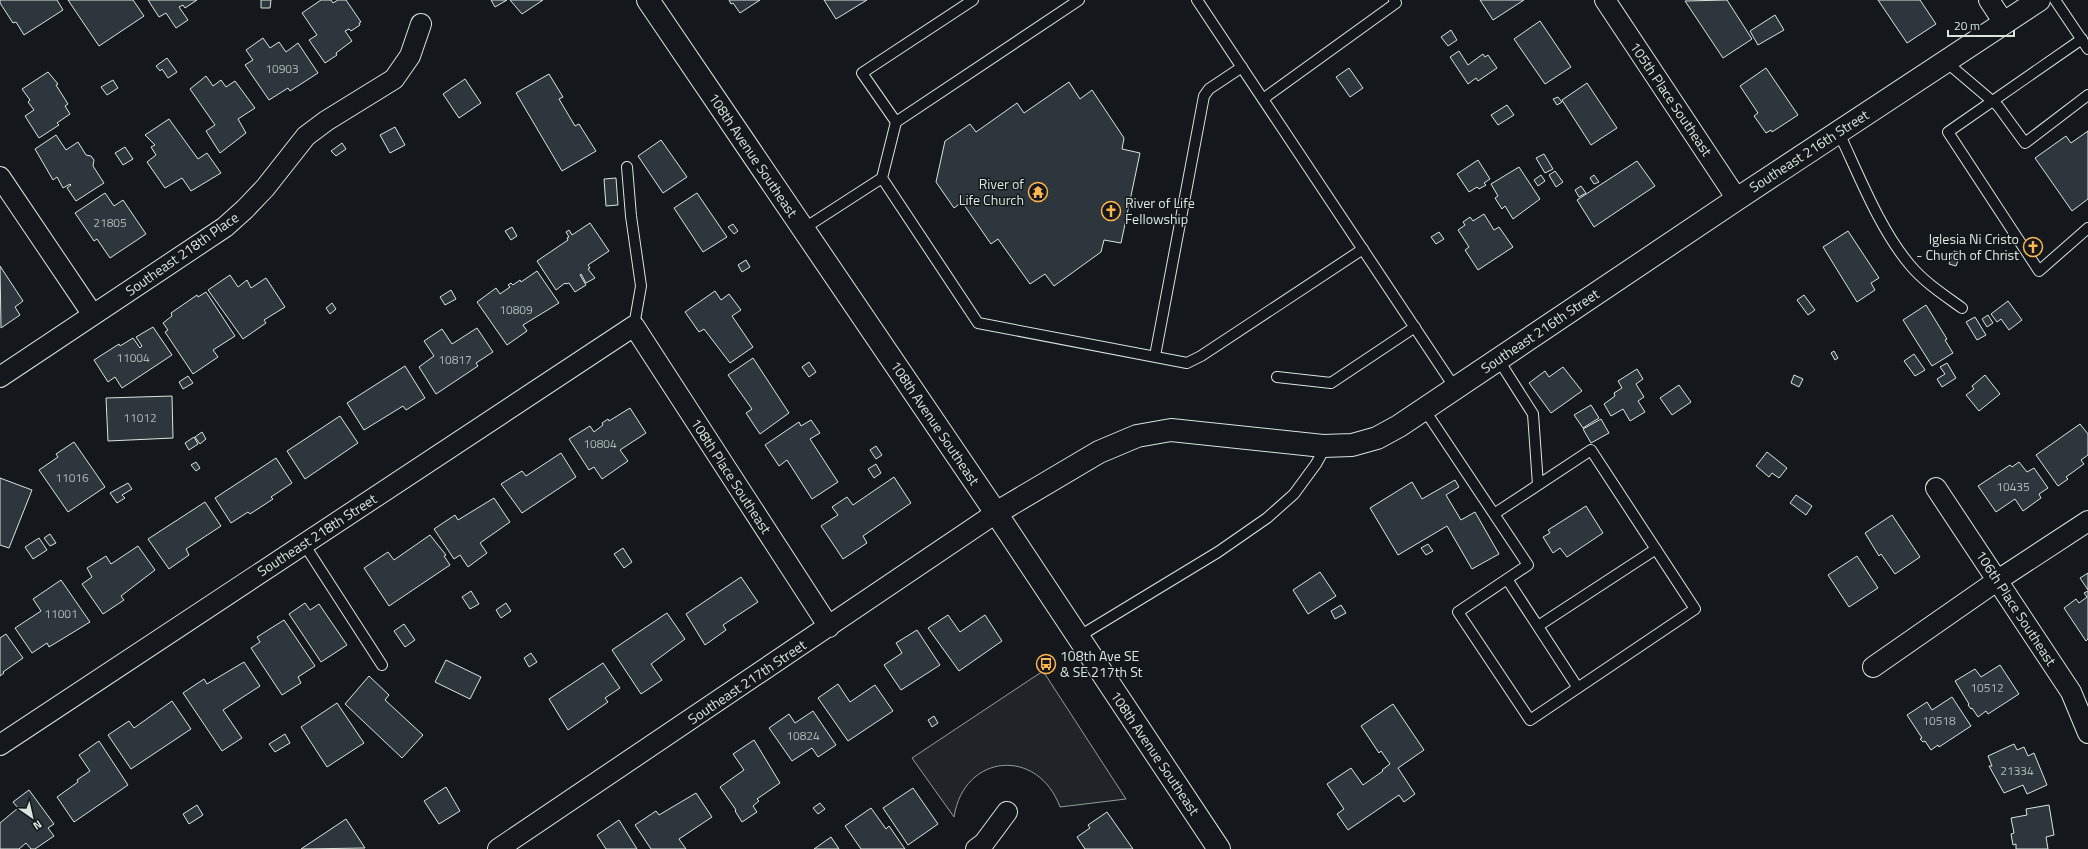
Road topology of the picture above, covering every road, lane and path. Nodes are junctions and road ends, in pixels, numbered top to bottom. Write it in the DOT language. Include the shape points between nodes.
graph roads {
  1 [pos="648,0"];
  2 [pos="973,0"];
  3 [pos="1079,0"];
  4 [pos="1197,0"];
  5 [pos="1394,0"];
  6 [pos="1605,0"];
  7 [pos="1989,0"];
  8 [pos="2039,0"];
  9 [pos="2055,0"];
  10 [pos="2004,23"];
  11 [pos="421,24"];
  12 [pos="2082,40"];
  13 [pos="2088,48"];
  14 [pos="1945,61"];
  15 [pos="1242,67"];
  16 [pos="2088,95"];
  17 [pos="1263,99"];
  18 [pos="1992,101"];
  19 [pos="896,122"];
  20 [pos="1838,131"];
  21 [pos="627,167"];
  22 [pos="0,177"];
  23 [pos="882,178"];
  24 [pos="1737,198"];
  25 [pos="2088,228"];
  26 [pos="803,229"];
  27 [pos="1363,249"];
  28 [pos="1962,308"];
  29 [pos="93,315"];
  30 [pos="634,326"];
  31 [pos="1415,327"];
  32 [pos="1155,356"];
  33 [pos="1498,359"];
  34 [pos="0,377"];
  35 [pos="1277,377"];
  36 [pos="1456,388"];
  37 [pos="1424,409"];
  38 [pos="1326,446"];
  39 [pos="1538,485"];
  40 [pos="1936,488"];
  41 [pos="996,514"];
  42 [pos="1494,514"];
  43 [pos="2088,521"];
  44 [pos="304,544"];
  45 [pos="1656,549"];
  46 [pos="1507,579"];
  47 [pos="1998,580"];
  48 [pos="1538,626"];
  49 [pos="828,627"];
  50 [pos="1078,637"];
  51 [pos="382,665"];
  52 [pos="1873,667"];
  53 [pos="1578,688"];
  54 [pos="2088,733"];
  55 [pos="0,745"];
  56 [pos="1007,812"];
  57 [pos="498,849"];
  58 [pos="976,849"];
  59 [pos="1219,849"];
  1 -- 26 [label="street, 108th Avenue Southeast"];
  2 -- 19 [label="lane" via="862,73"];
  3 -- 19 [label="lane"];
  4 -- 15 [label="lane"];
  5 -- 17 [label="lane" via="1396,3"];
  6 -- 24 [label="street, 105th Place Southeast"];
  7 -- 10 [label="street"];
  8 -- 10 [label="street, Southeast 216th Street"];
  9 -- 12 [label="lane"];
  10 -- 14 [label="street, Southeast 216th Street"];
  11 -- 29 [label="street, Southeast 218th Place" via="410,56 394,78 306,136 265,188 224,227"];
  12 -- 13 [label="lane"];
  12 -- 18 [label="lane"];
  14 -- 18 [label="lane"];
  14 -- 20 [label="street, Southeast 216th Street"];
  15 -- 17 [label="lane"];
  15 -- 32 [label="lane" via="1209,89 1204,96"];
  16 -- 18 [label="lane" via="2025,142"];
  17 -- 27 [label="lane"];
  18 -- 25 [label="lane" via="1948,132 2039,271"];
  19 -- 23 [label="lane"];
  20 -- 24 [label="street, Southeast 216th Street"];
  20 -- 28 [label="lane" via="1876,211 1910,266"];
  21 -- 30 [label="lane" via="641,286"];
  22 -- 29 [label="street"];
  23 -- 26 [label="lane"];
  23 -- 32 [label="lane" via="978,323"];
  24 -- 33 [label="street, Southeast 216th Street"];
  26 -- 41 [label="street, 108th Avenue Southeast"];
  27 -- 31 [label="lane"];
  27 -- 32 [label="lane" via="1201,356 1187,362"];
  29 -- 34 [label="street, Southeast 218th Place"];
  30 -- 44 [label="street, Southeast 218th Street"];
  30 -- 49 [label="street, 108th Place Southeast"];
  31 -- 35 [label="lane" via="1331,383"];
  31 -- 36 [label="lane"];
  33 -- 36 [label="street, Southeast 216th Street"];
  33 -- 39 [label="lane" via="1533,414"];
  36 -- 37 [label="street, Southeast 216th Street"];
  37 -- 38 [label="street, Southeast 216th Street" via="1377,438 1352,445"];
  37 -- 42 [label="lane"];
  38 -- 41 [label="street, Southeast 216th Street" via="1171,430 1137,436 1099,452"];
  38 -- 50 [label="lane" via="1294,494 1267,518 1218,552"];
  39 -- 42 [label="lane"];
  39 -- 45 [label="lane" via="1591,450"];
  40 -- 47 [label="street, 106th Place Southeast"];
  41 -- 49 [label="street, Southeast 217th Street"];
  41 -- 50 [label="street, 108th Avenue Southeast"];
  42 -- 46 [label="lane" via="1528,565"];
  43 -- 47 [label="street"];
  44 -- 51 [label="lane"];
  44 -- 55 [label="street, Southeast 218th Street"];
  45 -- 48 [label="lane"];
  45 -- 53 [label="lane" via="1695,609"];
  46 -- 48 [label="lane"];
  46 -- 53 [label="lane" via="1458,612 1530,720"];
  47 -- 52 [label="street"];
  47 -- 54 [label="street, 106th Place Southeast" via="2071,692"];
  48 -- 53 [label="lane"];
  49 -- 57 [label="street, Southeast 217th Street"];
  50 -- 59 [label="street, 108th Avenue Southeast"];
  56 -- 58 [label="street" via="984,843"];
}
